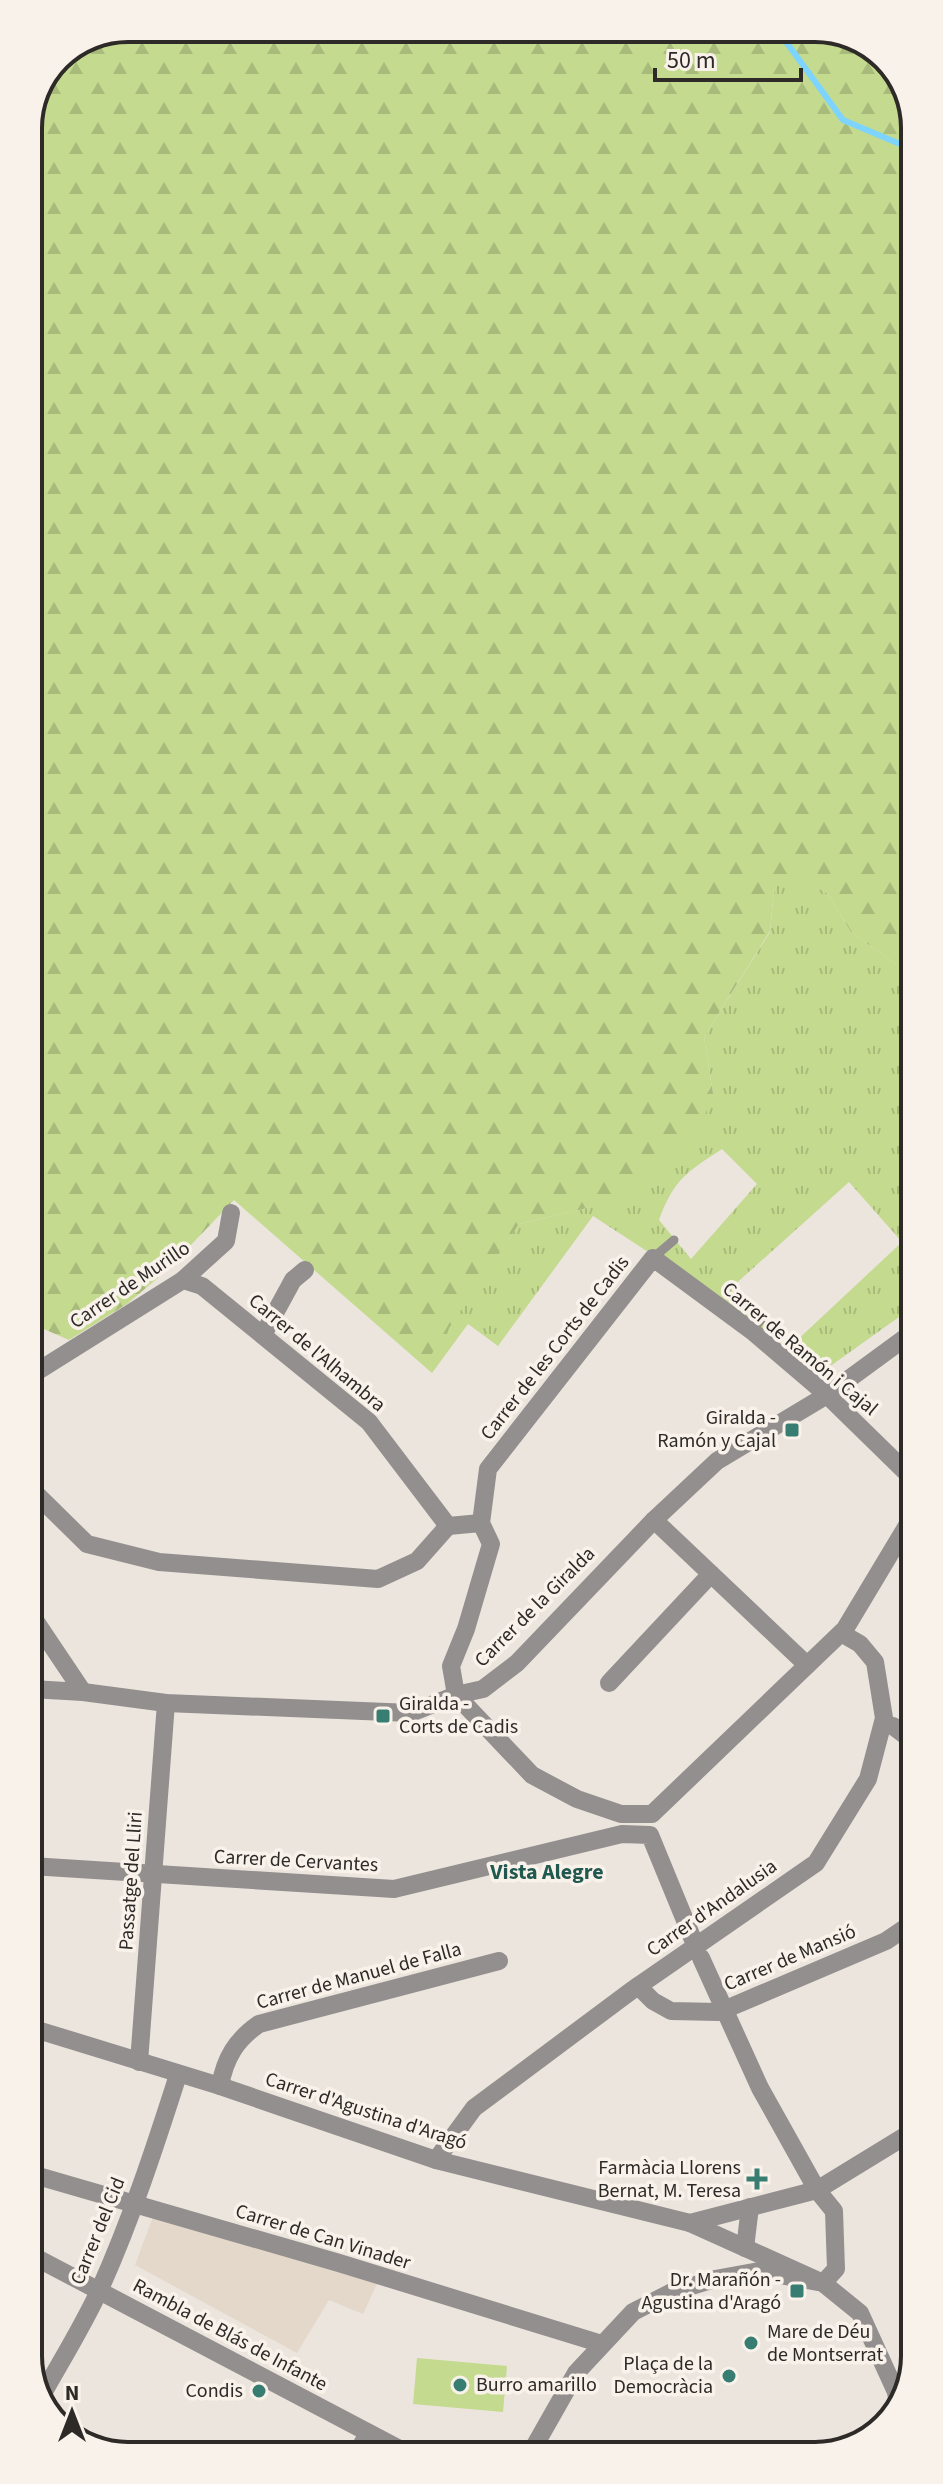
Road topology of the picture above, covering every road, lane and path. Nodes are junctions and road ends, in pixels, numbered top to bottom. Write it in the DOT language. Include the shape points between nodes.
graph roads {
  1 [pos="231,1213"];
  2 [pos="674,1240"];
  3 [pos="653,1258"];
  4 [pos="305,1270"];
  5 [pos="183,1280"];
  6 [pos="764,1316"];
  7 [pos="752,1331"];
  8 [pos="263,1335"];
  9 [pos="901,1341"];
  10 [pos="42,1368"];
  11 [pos="827,1395"];
  12 [pos="901,1467"];
  13 [pos="42,1500"];
  14 [pos="654,1520"];
  15 [pos="481,1523"];
  16 [pos="448,1526"];
  17 [pos="901,1535"];
  18 [pos="711,1574"];
  19 [pos="42,1631"];
  20 [pos="841,1633"];
  21 [pos="807,1665"];
  22 [pos="609,1683"];
  23 [pos="42,1690"];
  24 [pos="83,1692"];
  25 [pos="456,1695"];
  26 [pos="166,1703"];
  27 [pos="893,1726"];
  28 [pos="901,1732"];
  29 [pos="42,1867"];
  30 [pos="153,1876"];
  31 [pos="901,1931"];
  32 [pos="698,1952"];
  33 [pos="499,1961"];
  34 [pos="638,1986"];
  35 [pos="725,2009"];
  36 [pos="42,2031"];
  37 [pos="139,2062"];
  38 [pos="178,2075"];
  39 [pos="220,2086"];
  40 [pos="901,2139"];
  41 [pos="436,2160"];
  42 [pos="42,2177"];
  43 [pos="817,2190"];
  44 [pos="134,2203"];
  45 [pos="750,2207"];
  46 [pos="690,2223"];
  47 [pos="745,2248"];
  48 [pos="42,2261"];
  49 [pos="823,2283"];
  50 [pos="99,2291"];
  51 [pos="602,2344"];
  52 [pos="48,2385"];
  53 [pos="894,2388"];
  54 [pos="368,2433"];
  55 [pos="363,2442"];
  56 [pos="386,2442"];
  57 [pos="537,2442"];
  1 -- 5 [label="street, Carrer de Murillo" via="226,1241"];
  2 -- 3 [label="lane"];
  3 -- 7 [label="street, Carrer de Ramón i Cajal"];
  3 -- 15 [label="street, Carrer de les Corts de Cadis" via="488,1469"];
  4 -- 8 [label="street" via="293,1280"];
  5 -- 8 [label="street, Carrer de l'Alhambra" via="202,1286"];
  5 -- 10 [label="street, Carrer de Murillo"];
  6 -- 7 [label="lane"];
  7 -- 11 [label="street, Carrer de Ramón i Cajal"];
  8 -- 16 [label="street, Carrer de l'Alhambra" via="369,1422"];
  9 -- 11 [label="street, Carrer de la Giralda"];
  11 -- 12 [label="street, Carrer de Ramón i Cajal"];
  11 -- 14 [label="street, Carrer de la Giralda" via="717,1461"];
  13 -- 16 [label="street" via="87,1544 159,1562 378,1579 417,1561"];
  14 -- 18 [label="street"];
  14 -- 25 [label="street, Carrer de la Giralda" via="517,1663 483,1689"];
  15 -- 16 [label="street"];
  15 -- 25 [label="street, Carrer de les Corts de Cadis" via="491,1544 451,1666"];
  17 -- 20 [label="street"];
  18 -- 21 [label="street"];
  18 -- 22 [label="street"];
  19 -- 24 [label="street"];
  20 -- 21 [label="street"];
  20 -- 32 [label="street, Carrer d'Andalusia" via="875,1662 884,1718 868,1779 816,1863"];
  21 -- 25 [label="street" via="652,1814 621,1814 532,1775"];
  23 -- 24 [label="street, Carrer de la Giralda"];
  24 -- 26 [label="street, Carrer de la Giralda"];
  25 -- 26 [label="street, Carrer de la Giralda" via="411,1713"];
  26 -- 30 [label="street, Passatge del Lliri"];
  27 -- 28 [label="street"];
  29 -- 30 [label="street, Carrer de Cervantes"];
  30 -- 32 [label="street, Carrer de Cervantes" via="394,1889 622,1834 650,1835"];
  30 -- 37 [label="street, Passatge del Lliri"];
  31 -- 35 [label="street, Carrer de Mansió"];
  32 -- 34 [label="street, Carrer d'Andalusia"];
  32 -- 35 [label="street"];
  33 -- 39 [label="street, Carrer de Manuel de Falla" via="259,2024 243,2035 224,2062"];
  34 -- 35 [label="street, Carrer de Mansió" via="671,2011"];
  34 -- 41 [label="street, Carrer d'Andalusia" via="474,2108"];
  35 -- 43 [label="street" via="760,2088"];
  36 -- 37 [label="street, Carrer d'Agustina d'Aragó"];
  37 -- 38 [label="street, Carrer d'Agustina d'Aragó"];
  38 -- 39 [label="street, Carrer d'Agustina d'Aragó"];
  38 -- 44 [label="street, Carrer del Cid"];
  39 -- 41 [label="street, Carrer d'Agustina d'Aragó"];
  40 -- 43 [label="street, Carrer d'Agustina d'Aragó"];
  41 -- 46 [label="street, Carrer d'Agustina d'Aragó"];
  42 -- 44 [label="street, Carrer de Can Vinader"];
  43 -- 45 [label="street, Carrer d'Agustina d'Aragó"];
  43 -- 49 [label="street" via="834,2211 836,2269"];
  44 -- 50 [label="street, Carrer del Cid"];
  44 -- 51 [label="street, Carrer de Can Vinader"];
  45 -- 46 [label="street, Carrer d'Agustina d'Aragó"];
  45 -- 47 [label="street"];
  46 -- 47 [label="street, Carrer d'Agustina d'Aragó"];
  47 -- 49 [label="street, Carrer d'Agustina d'Aragó"];
  48 -- 50 [label="street, Rambla de Blás de Infante"];
  49 -- 51 [label="street" via="759,2271 715,2279 633,2312"];
  49 -- 53 [label="street" via="860,2313"];
  50 -- 52 [label="street, Carrer del Cid"];
  50 -- 54 [label="street, Rambla de Blás de Infante"];
  51 -- 57 [label="street" via="576,2373"];
  54 -- 55 [label="street"];
  54 -- 56 [label="street, Rambla de Blás de Infante"];
}
